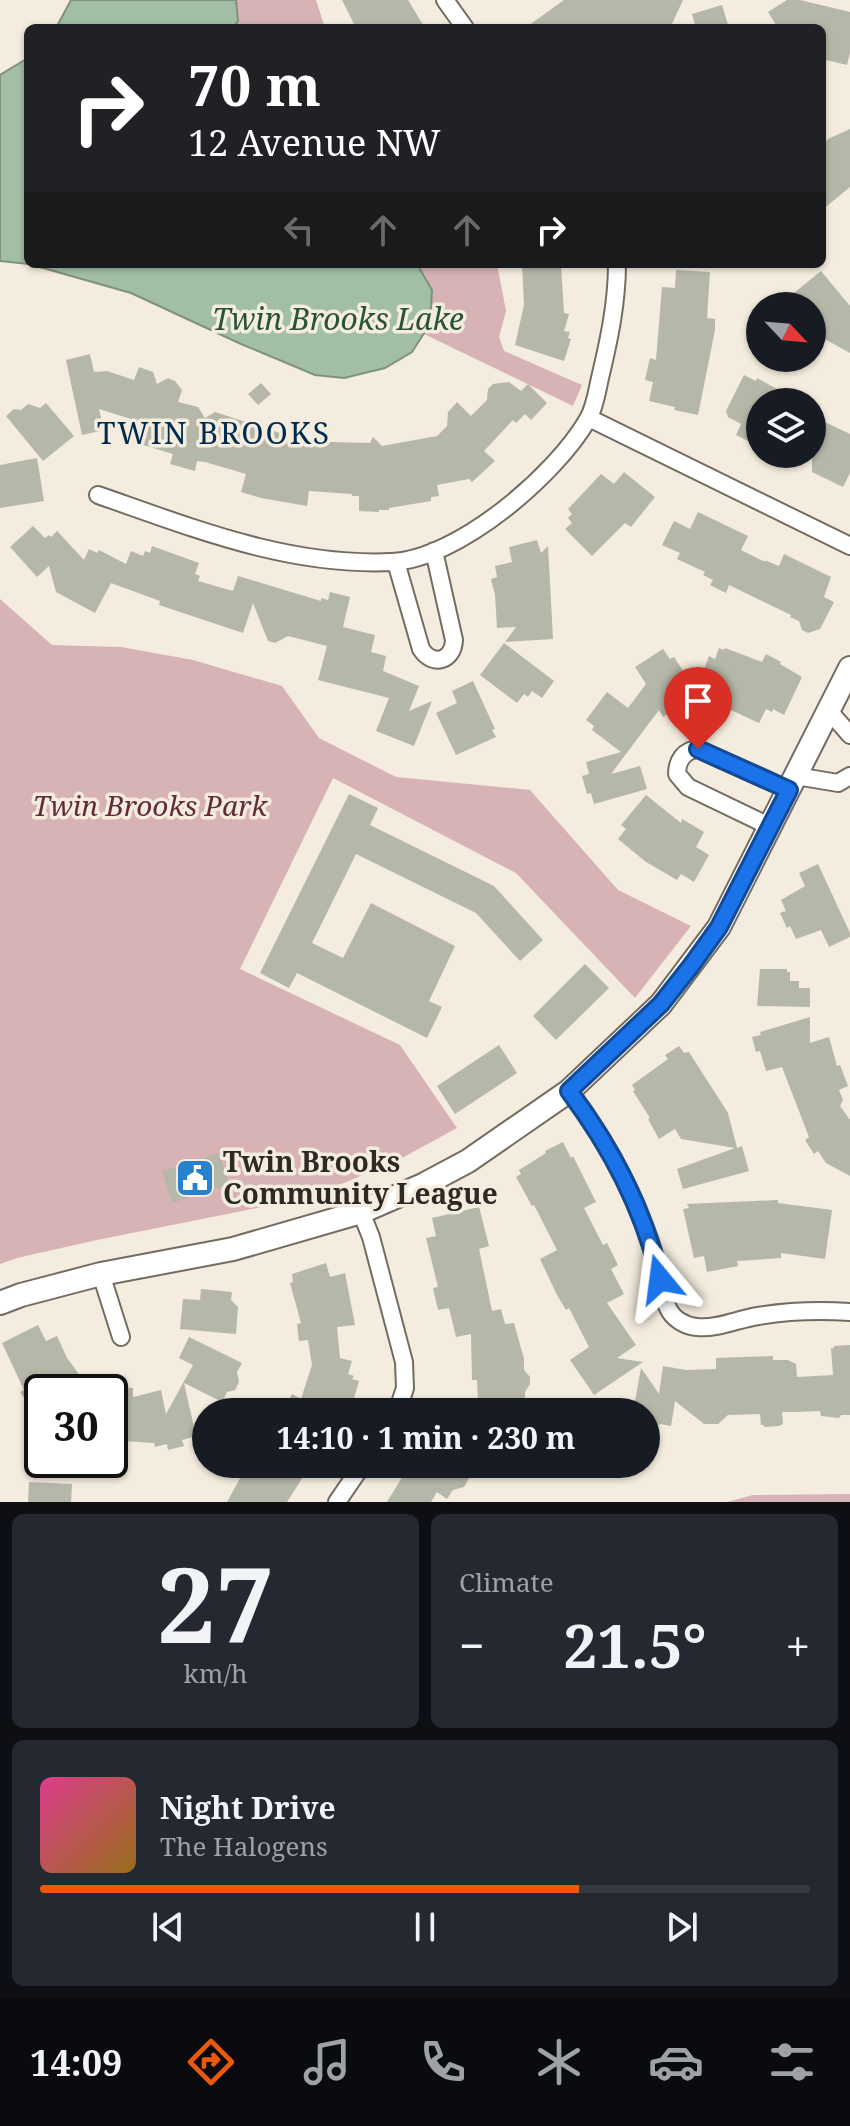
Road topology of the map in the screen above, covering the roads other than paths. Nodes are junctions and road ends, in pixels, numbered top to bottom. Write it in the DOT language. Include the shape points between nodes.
graph roads {
  1 [pos="445,0"];
  2 [pos="462,24"];
  3 [pos="617,268"];
  4 [pos="589,418"];
  5 [pos="98,495"];
  6 [pos="850,546"];
  7 [pos="434,551"];
  8 [pos="396,562"];
  9 [pos="850,668"];
  10 [pos="829,711"];
  11 [pos="850,735"];
  12 [pos="850,776"];
  13 [pos="793,783"];
  14 [pos="771,827"];
  15 [pos="569,1091"];
  16 [pos="361,1212"];
  17 [pos="101,1274"];
  18 [pos="0,1303"];
  19 [pos="850,1312"];
  20 [pos="121,1337"];
  21 [pos="402,1398"];
  22 [pos="353,1478"];
  23 [pos="337,1502"];
  1 -- 2 [label="street"];
  3 -- 4 [label="street" via="612,322"];
  4 -- 6 [label="street"];
  4 -- 7 [label="street" via="563,453 499,515"];
  5 -- 8 [label="street" via="271,552"];
  7 -- 8 [label="street"];
  7 -- 8 [label="street" via="454,640 453,651 439,661 421,649"];
  9 -- 10 [label="street"];
  10 -- 11 [label="street"];
  10 -- 13 [label="street"];
  12 -- 13 [label="street" via="838,783"];
  13 -- 14 [label="street"];
  13 -- 14 [label="street" via="698,749 686,752 679,762 677,774 688,787"];
  14 -- 15 [label="street" via="719,927 691,966 661,1004"];
  15 -- 16 [label="street" via="468,1161"];
  15 -- 19 [label="street" via="628,1186 674,1318 696,1327 787,1312"];
  16 -- 17 [label="street" via="233,1249"];
  16 -- 21 [label="street" via="404,1362"];
  17 -- 18 [label="street"];
  17 -- 20 [label="street"];
  22 -- 23 [label="street"];
}
